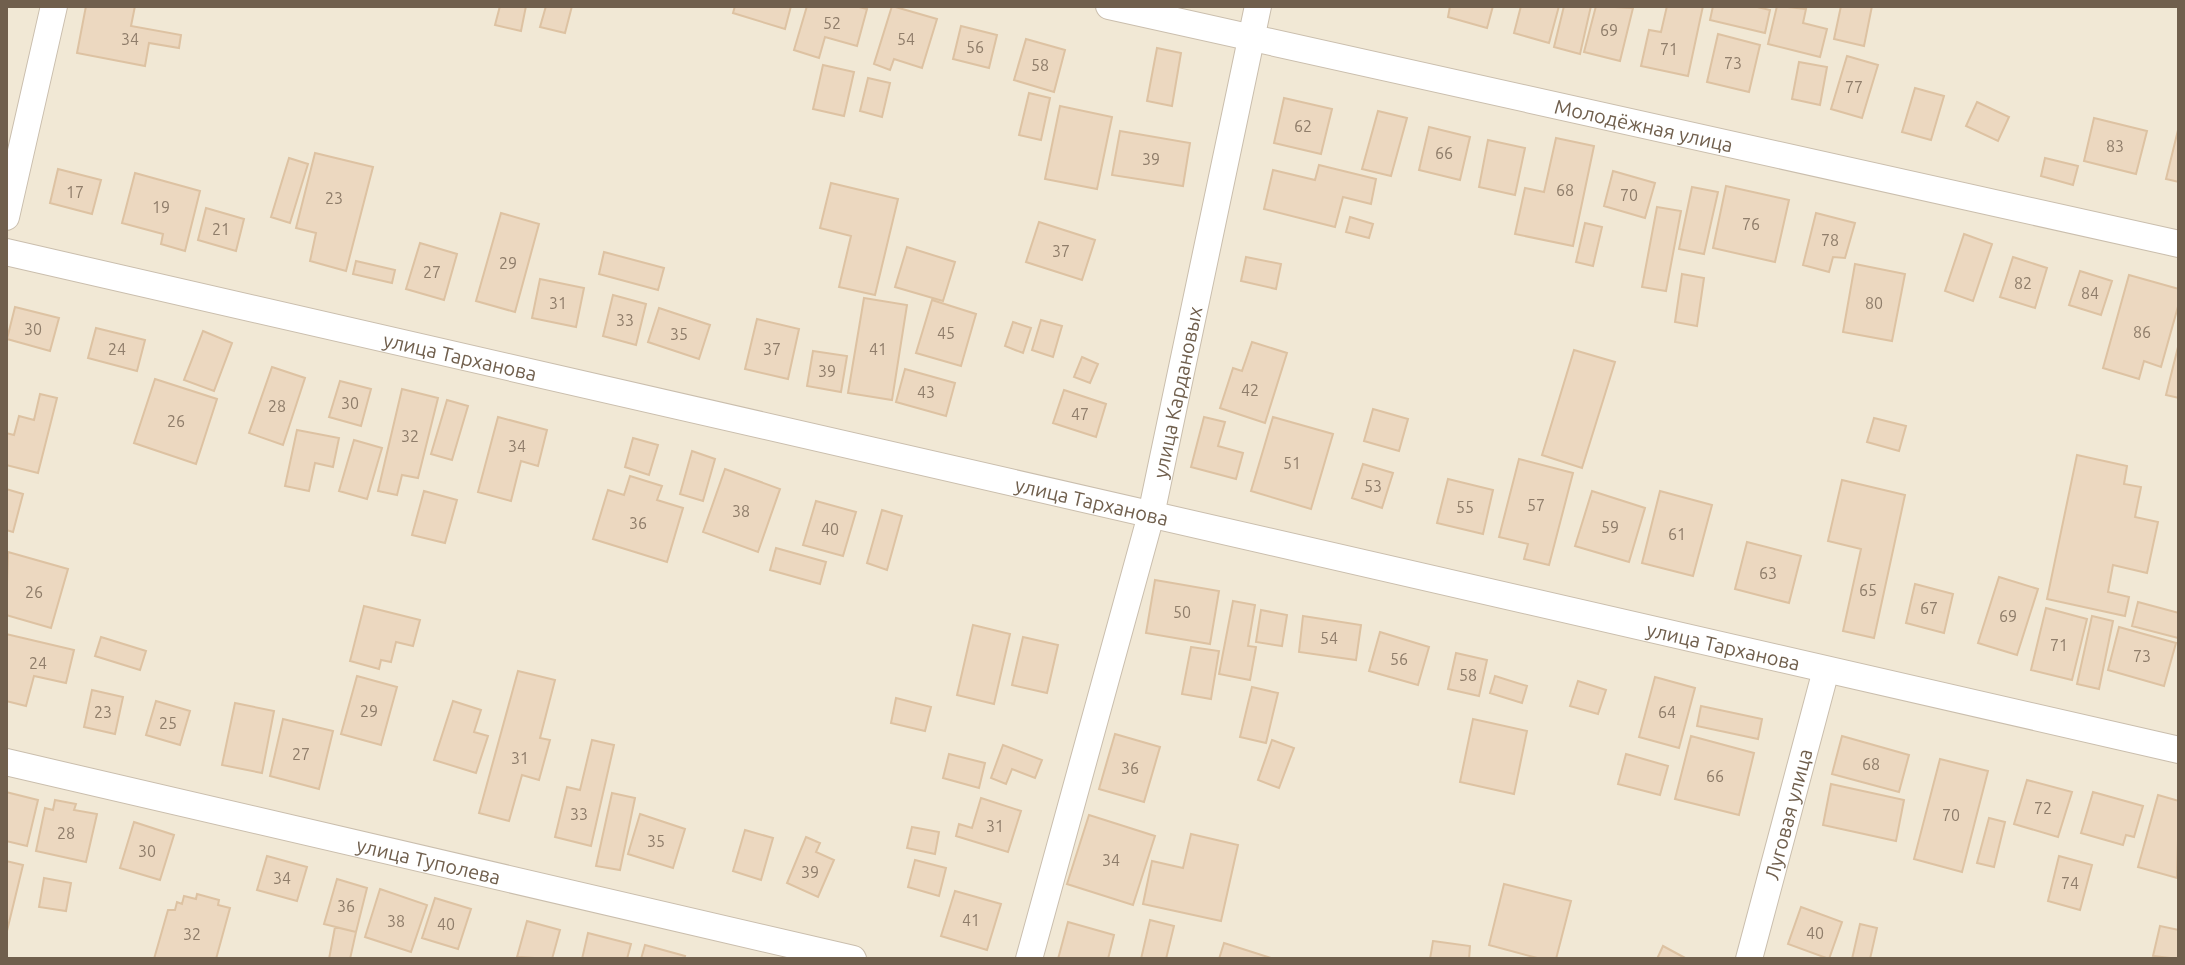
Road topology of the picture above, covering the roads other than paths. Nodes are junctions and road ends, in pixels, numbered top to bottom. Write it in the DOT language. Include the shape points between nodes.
graph roads {
  1 [pos="54,6"];
  2 [pos="1109,6"];
  3 [pos="1258,6"];
  4 [pos="1249,39"];
  5 [pos="6,217"];
  6 [pos="2179,244"];
  7 [pos="6,252"];
  8 [pos="1151,515"];
  9 [pos="1826,670"];
  10 [pos="2179,750"];
  11 [pos="6,762"];
  12 [pos="853,959"];
  13 [pos="1029,959"];
  14 [pos="1749,959"];
  1 -- 5 [label="street"];
  2 -- 4 [label="street, Молодёжная улица"];
  3 -- 4 [label="street, улица Кардановых"];
  4 -- 6 [label="street, Молодёжная улица"];
  4 -- 8 [label="street, улица Кардановых"];
  7 -- 8 [label="street, улица Тарханова"];
  8 -- 9 [label="street, улица Тарханова"];
  8 -- 13 [label="street, улица Кардановых"];
  9 -- 10 [label="street, улица Тарханова"];
  9 -- 14 [label="street, Луговая улица"];
  11 -- 12 [label="street, улица Туполева"];
}
